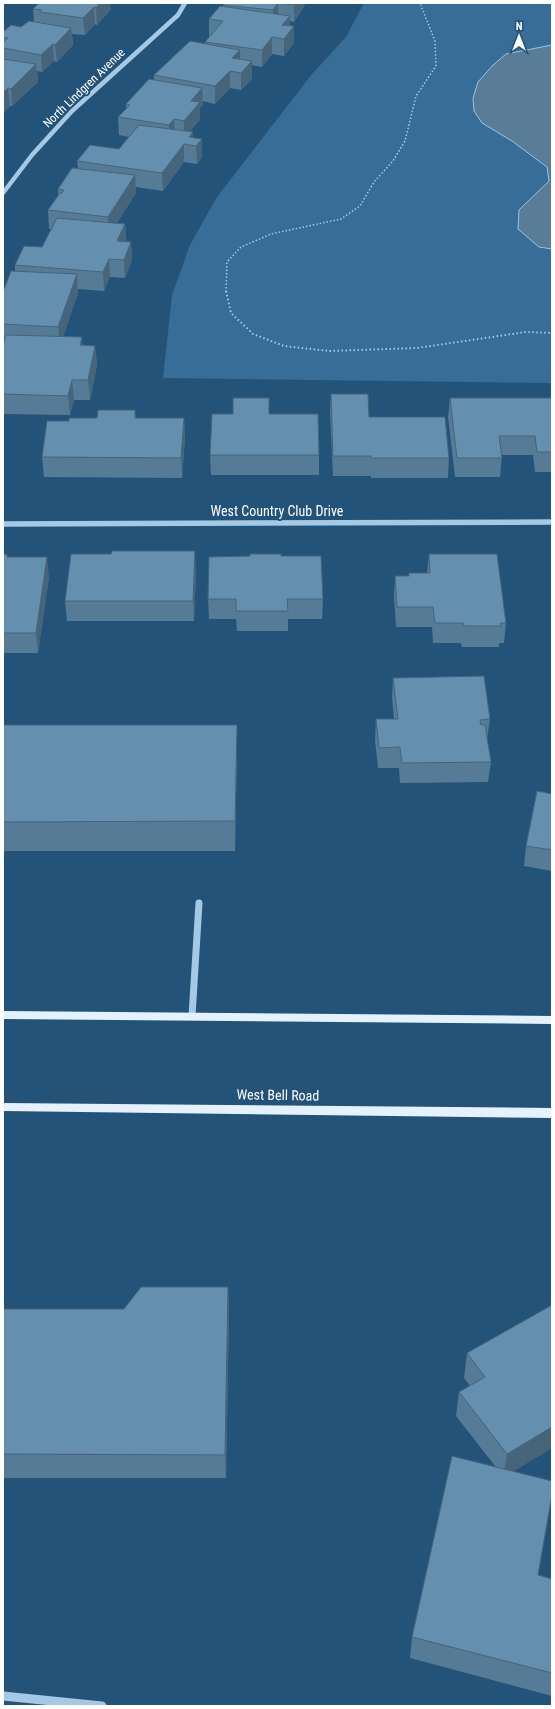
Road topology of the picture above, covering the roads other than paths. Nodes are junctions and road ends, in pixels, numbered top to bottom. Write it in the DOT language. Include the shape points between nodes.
graph roads {
  1 [pos="185,3"];
  2 [pos="3,193"];
  3 [pos="552,522"];
  4 [pos="3,524"];
  5 [pos="198,903"];
  6 [pos="3,1015"];
  7 [pos="192,1016"];
  8 [pos="552,1020"];
  9 [pos="3,1107"];
  10 [pos="552,1113"];
  11 [pos="3,1696"];
  12 [pos="102,1706"];
  1 -- 2 [label="street, North Lindgren Avenue" via="178,15 72,111 32,155"];
  3 -- 4 [label="street, West Country Club Drive"];
  5 -- 7 [label="street"];
  6 -- 7 [label="main road"];
  7 -- 8 [label="main road"];
  9 -- 10 [label="main road, West Bell Road"];
  11 -- 12 [label="street"];
}
